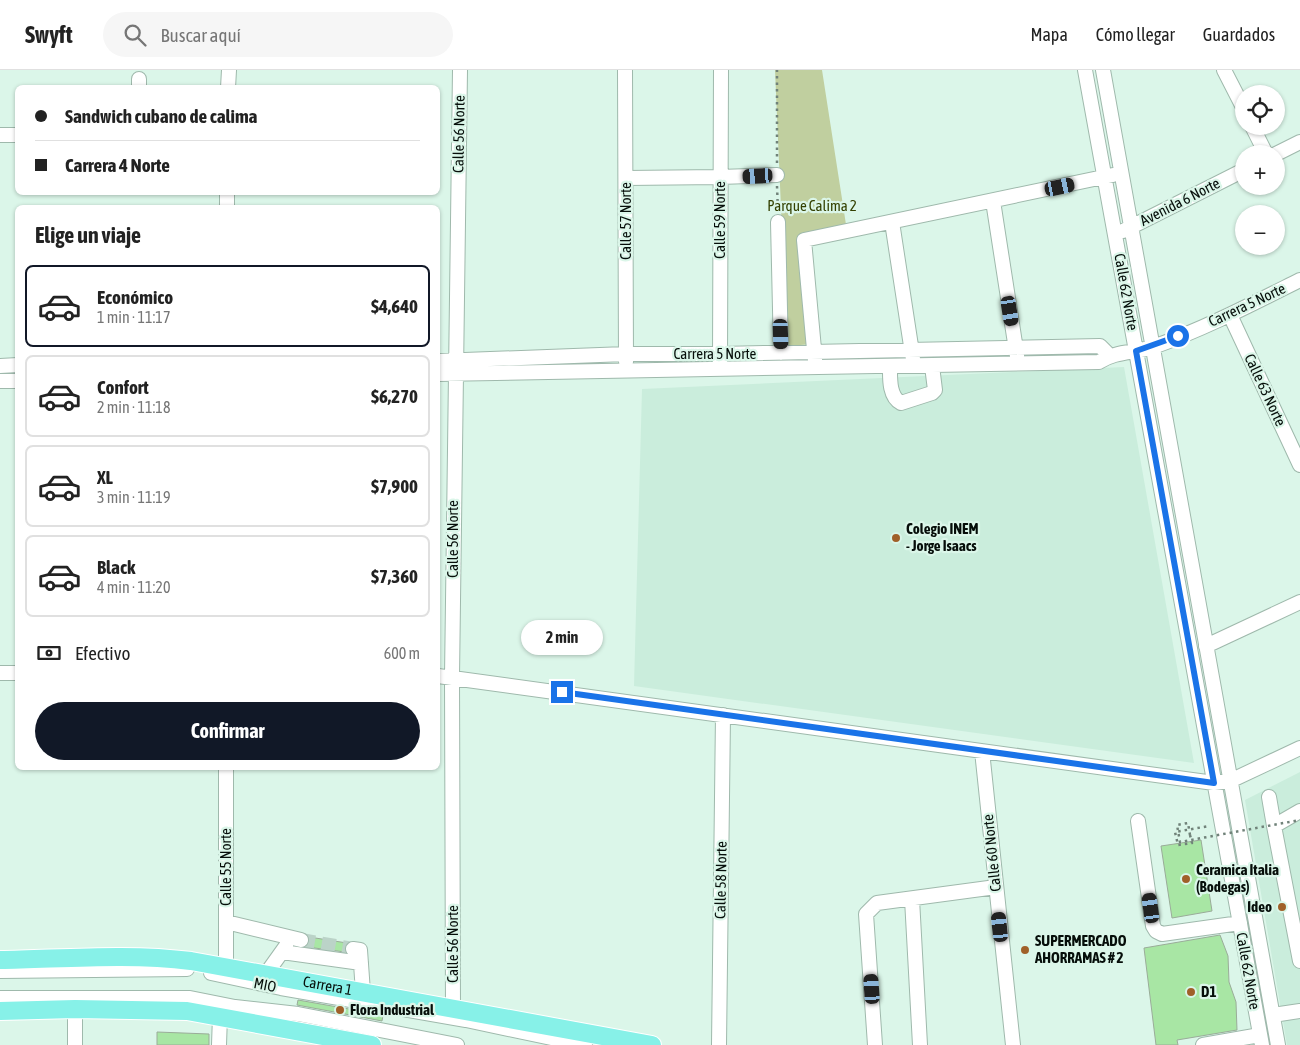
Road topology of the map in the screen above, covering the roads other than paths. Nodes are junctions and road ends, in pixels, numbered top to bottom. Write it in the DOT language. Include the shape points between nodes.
graph roads {
  1 [pos="228,70"];
  2 [pos="460,70"];
  3 [pos="625,70"];
  4 [pos="721,70"];
  5 [pos="1085,70"];
  6 [pos="1103,70"];
  7 [pos="1224,70"];
  8 [pos="228,85"];
  9 [pos="1235,91"];
  10 [pos="0,135"];
  11 [pos="15,135"];
  12 [pos="1300,142"];
  13 [pos="1285,150"];
  14 [pos="777,174"];
  15 [pos="1121,174"];
  16 [pos="1235,175"];
  17 [pos="1104,177"];
  18 [pos="626,178"];
  19 [pos="720,178"];
  20 [pos="993,202"];
  21 [pos="778,222"];
  22 [pos="892,222"];
  23 [pos="1131,227"];
  24 [pos="1116,234"];
  25 [pos="1300,280"];
  26 [pos="1230,315"];
  27 [pos="1152,347"];
  28 [pos="1015,348"];
  29 [pos="913,350"];
  30 [pos="1136,351"];
  31 [pos="815,352"];
  32 [pos="781,353"];
  33 [pos="626,354"];
  34 [pos="720,354"];
  35 [pos="1109,355"];
  36 [pos="440,361"];
  37 [pos="15,365"];
  38 [pos="1018,365"];
  39 [pos="0,366"];
  40 [pos="913,366"];
  41 [pos="932,366"];
  42 [pos="455,367"];
  43 [pos="890,367"];
  44 [pos="816,368"];
  45 [pos="721,369"];
  46 [pos="627,372"];
  47 [pos="440,373"];
  48 [pos="0,381"];
  49 [pos="15,381"];
  50 [pos="1300,465"];
  51 [pos="1300,602"];
  52 [pos="1206,646"];
  53 [pos="0,673"];
  54 [pos="15,673"];
  55 [pos="440,676"];
  56 [pos="452,677"];
  57 [pos="723,714"];
  58 [pos="1300,748"];
  59 [pos="982,751"];
  60 [pos="226,770"];
  61 [pos="1230,780"];
  62 [pos="1214,783"];
  63 [pos="1269,797"];
  64 [pos="1300,811"];
  65 [pos="1138,821"];
  66 [pos="1274,826"];
  67 [pos="996,887"];
  68 [pos="912,899"];
  69 [pos="226,922"];
  70 [pos="1240,923"];
  71 [pos="353,949"];
  72 [pos="282,952"];
  73 [pos="0,960"];
  74 [pos="1300,961"];
  75 [pos="361,963"];
  76 [pos="226,967"];
  77 [pos="0,971"];
  78 [pos="266,974"];
  79 [pos="363,992"];
  80 [pos="0,998"];
  81 [pos="453,1008"];
  82 [pos="75,1009"];
  83 [pos="1300,1011"];
  84 [pos="0,1012"];
  85 [pos="1273,1015"];
  86 [pos="220,1016"];
  87 [pos="1261,1040"];
  88 [pos="75,1045"];
  89 [pos="219,1045"];
  90 [pos="372,1045"];
  91 [pos="457,1045"];
  92 [pos="585,1045"];
  93 [pos="652,1045"];
  94 [pos="719,1045"];
  95 [pos="876,1045"];
  96 [pos="920,1045"];
  97 [pos="1013,1045"];
  98 [pos="1203,1045"];
  99 [pos="1278,1045"];
  1 -- 8 [label="street"];
  2 -- 42 [label="street, Calle 56 Norte"];
  3 -- 18 [label="street, Calle 57 Norte"];
  4 -- 19 [label="street, Calle 59 Norte"];
  5 -- 17 [label="street, Calle 62 Norte"];
  6 -- 15 [label="street, Calle 62 Norte"];
  7 -- 9 [label="street"];
  10 -- 11 [label="street"];
  12 -- 13 [label="street"];
  14 -- 19 [label="street"];
  15 -- 17 [label="street"];
  15 -- 23 [label="street, Calle 62 Norte"];
  16 -- 23 [label="street, Avenida 6 Norte"];
  17 -- 20 [label="street"];
  17 -- 24 [label="street, Calle 62 Norte"];
  18 -- 19 [label="street"];
  18 -- 33 [label="street, Calle 57 Norte"];
  19 -- 34 [label="street, Calle 59 Norte"];
  20 -- 22 [label="street"];
  20 -- 28 [label="street"];
  21 -- 32 [label="street"];
  22 -- 29 [label="street"];
  22 -- 31 [label="street" via="804,240"];
  23 -- 24 [label="street, Avenida 6 Norte"];
  23 -- 27 [label="street, Calle 62 Norte"];
  24 -- 30 [label="street, Calle 62 Norte"];
  25 -- 26 [label="street, Carrera 5 Norte"];
  26 -- 27 [label="street, Carrera 5 Norte"];
  26 -- 50 [label="street, Calle 63 Norte"];
  27 -- 30 [label="street, Carrera 5 Norte"];
  27 -- 52 [label="street, Calle 62 Norte"];
  28 -- 29 [label="street, Carrera 5 Norte"];
  28 -- 35 [label="street, Carrera 5 Norte" via="1100,346"];
  28 -- 38 [label="street"];
  29 -- 31 [label="street, Carrera 5 Norte"];
  29 -- 40 [label="street"];
  30 -- 35 [label="street, Carrera 5 Norte"];
  30 -- 62 [label="street, Calle 62 Norte"];
  31 -- 32 [label="street, Carrera 5 Norte"];
  31 -- 44 [label="street"];
  32 -- 34 [label="street, Carrera 5 Norte"];
  33 -- 34 [label="street, Carrera 5 Norte"];
  33 -- 42 [label="street, Carrera 5 Norte"];
  33 -- 46 [label="street, Calle 57 Norte"];
  34 -- 45 [label="street, Calle 59 Norte"];
  35 -- 38 [label="street, Carrera 5 Norte" via="1099,362"];
  36 -- 42 [label="street, Carrera 5 Norte"];
  37 -- 39 [label="street"];
  38 -- 41 [label="street, Carrera 5 Norte"];
  40 -- 41 [label="street, Carrera 5 Norte"];
  40 -- 43 [label="street, Carrera 5 Norte"];
  41 -- 43 [label="street" via="935,383 932,393 901,402 894,397"];
  42 -- 46 [label="street, Carrera 5 Norte"];
  42 -- 47 [label="street, Carrera 5 Norte"];
  42 -- 56 [label="street, Calle 56 Norte"];
  43 -- 44 [label="street, Carrera 5 Norte"];
  44 -- 45 [label="street, Carrera 5 Norte"];
  45 -- 46 [label="street, Carrera 5 Norte"];
  48 -- 49 [label="street"];
  51 -- 52 [label="street"];
  52 -- 61 [label="street, Calle 62 Norte"];
  53 -- 54 [label="street"];
  55 -- 56 [label="street"];
  56 -- 57 [label="street"];
  56 -- 81 [label="street, Calle 56 Norte"];
  57 -- 59 [label="street"];
  57 -- 94 [label="street, Calle 58 Norte"];
  58 -- 61 [label="street"];
  59 -- 62 [label="street"];
  59 -- 67 [label="street, Calle 60 Norte"];
  60 -- 69 [label="street, Calle 55 Norte"];
  61 -- 62 [label="street"];
  61 -- 85 [label="street, Calle 62 Norte"];
  62 -- 70 [label="street, Calle 62 Norte"];
  63 -- 66 [label="street"];
  64 -- 66 [label="street"];
  65 -- 70 [label="street" via="1156,931 1162,934"];
  66 -- 74 [label="street"];
  67 -- 68 [label="street"];
  67 -- 97 [label="street, Calle 60 Norte"];
  68 -- 95 [label="street" via="877,903 866,914"];
  68 -- 96 [label="street"];
  69 -- 72 [label="street" via="296,940"];
  69 -- 76 [label="street, Calle 55 Norte"];
  70 -- 87 [label="street, Calle 62 Norte"];
  71 -- 75 [label="street" via="360,950"];
  72 -- 75 [label="street"];
  72 -- 78 [label="street"];
  73 -- 76 [label="main road, Carrera 1" via="161,957"];
  75 -- 79 [label="street"];
  76 -- 78 [label="main road, Carrera 1"];
  77 -- 92 [label="street, MIO" via="178,968"];
  78 -- 79 [label="main road, Carrera 1"];
  79 -- 81 [label="main road, Carrera 1"];
  80 -- 91 [label="street, MIO" via="190,998 298,1014"];
  81 -- 93 [label="main road, Carrera 1"];
  82 -- 84 [label="main road"];
  82 -- 86 [label="main road" via="187,1011"];
  82 -- 88 [label="street"];
  83 -- 85 [label="street"];
  85 -- 99 [label="street, Calle 62 Norte"];
  86 -- 89 [label="street"];
  86 -- 90 [label="main road"];
  87 -- 98 [label="street"];
}
